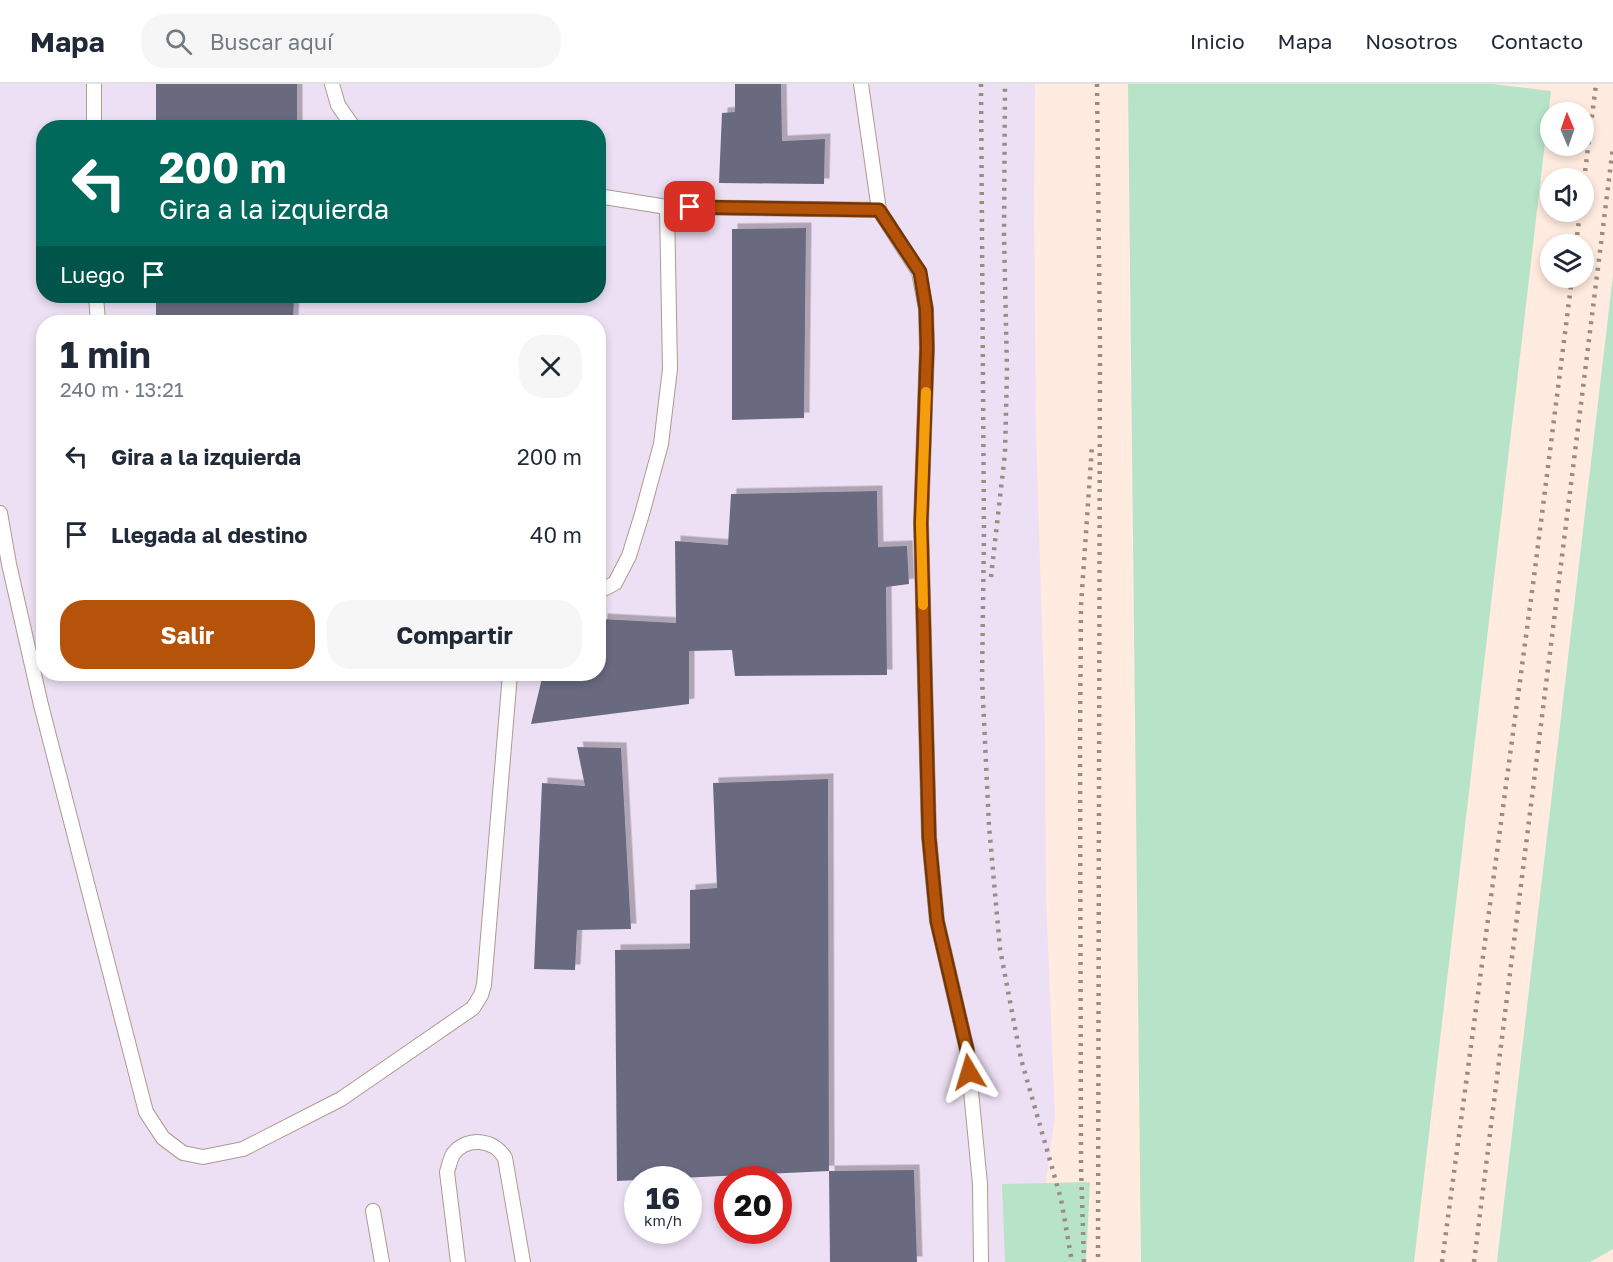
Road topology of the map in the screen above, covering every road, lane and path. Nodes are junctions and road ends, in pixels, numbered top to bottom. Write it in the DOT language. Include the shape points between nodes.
graph roads {
  1 [pos="94,84"];
  2 [pos="332,84"];
  3 [pos="861,84"];
  4 [pos="94,120"];
  5 [pos="348,120"];
  6 [pos="606,197"];
  7 [pos="667,207"];
  8 [pos="879,210"];
  9 [pos="0,513"];
  10 [pos="606,588"];
  11 [pos="509,681"];
  12 [pos="373,1211"];
  13 [pos="382,1262"];
  14 [pos="458,1262"];
  15 [pos="523,1262"];
  16 [pos="981,1262"];
  1 -- 4 [label="lane"];
  2 -- 5 [label="lane" via="338,105"];
  3 -- 8 [label="lane"];
  6 -- 7 [label="lane"];
  7 -- 8 [label="lane"];
  7 -- 10 [label="lane" via="670,369 661,444 629,556 615,584"];
  8 -- 16 [label="lane" via="920,272 926,309 921,523 929,837 937,921 967,1050 980,1184"];
  9 -- 11 [label="lane" via="41,705 146,1112 163,1138 183,1153 203,1157 243,1149 341,1099 477,1002 484,985"];
  12 -- 13 [label="lane"];
  14 -- 15 [label="lane" via="447,1172 455,1152 480,1141 494,1146 505,1158"];
}
